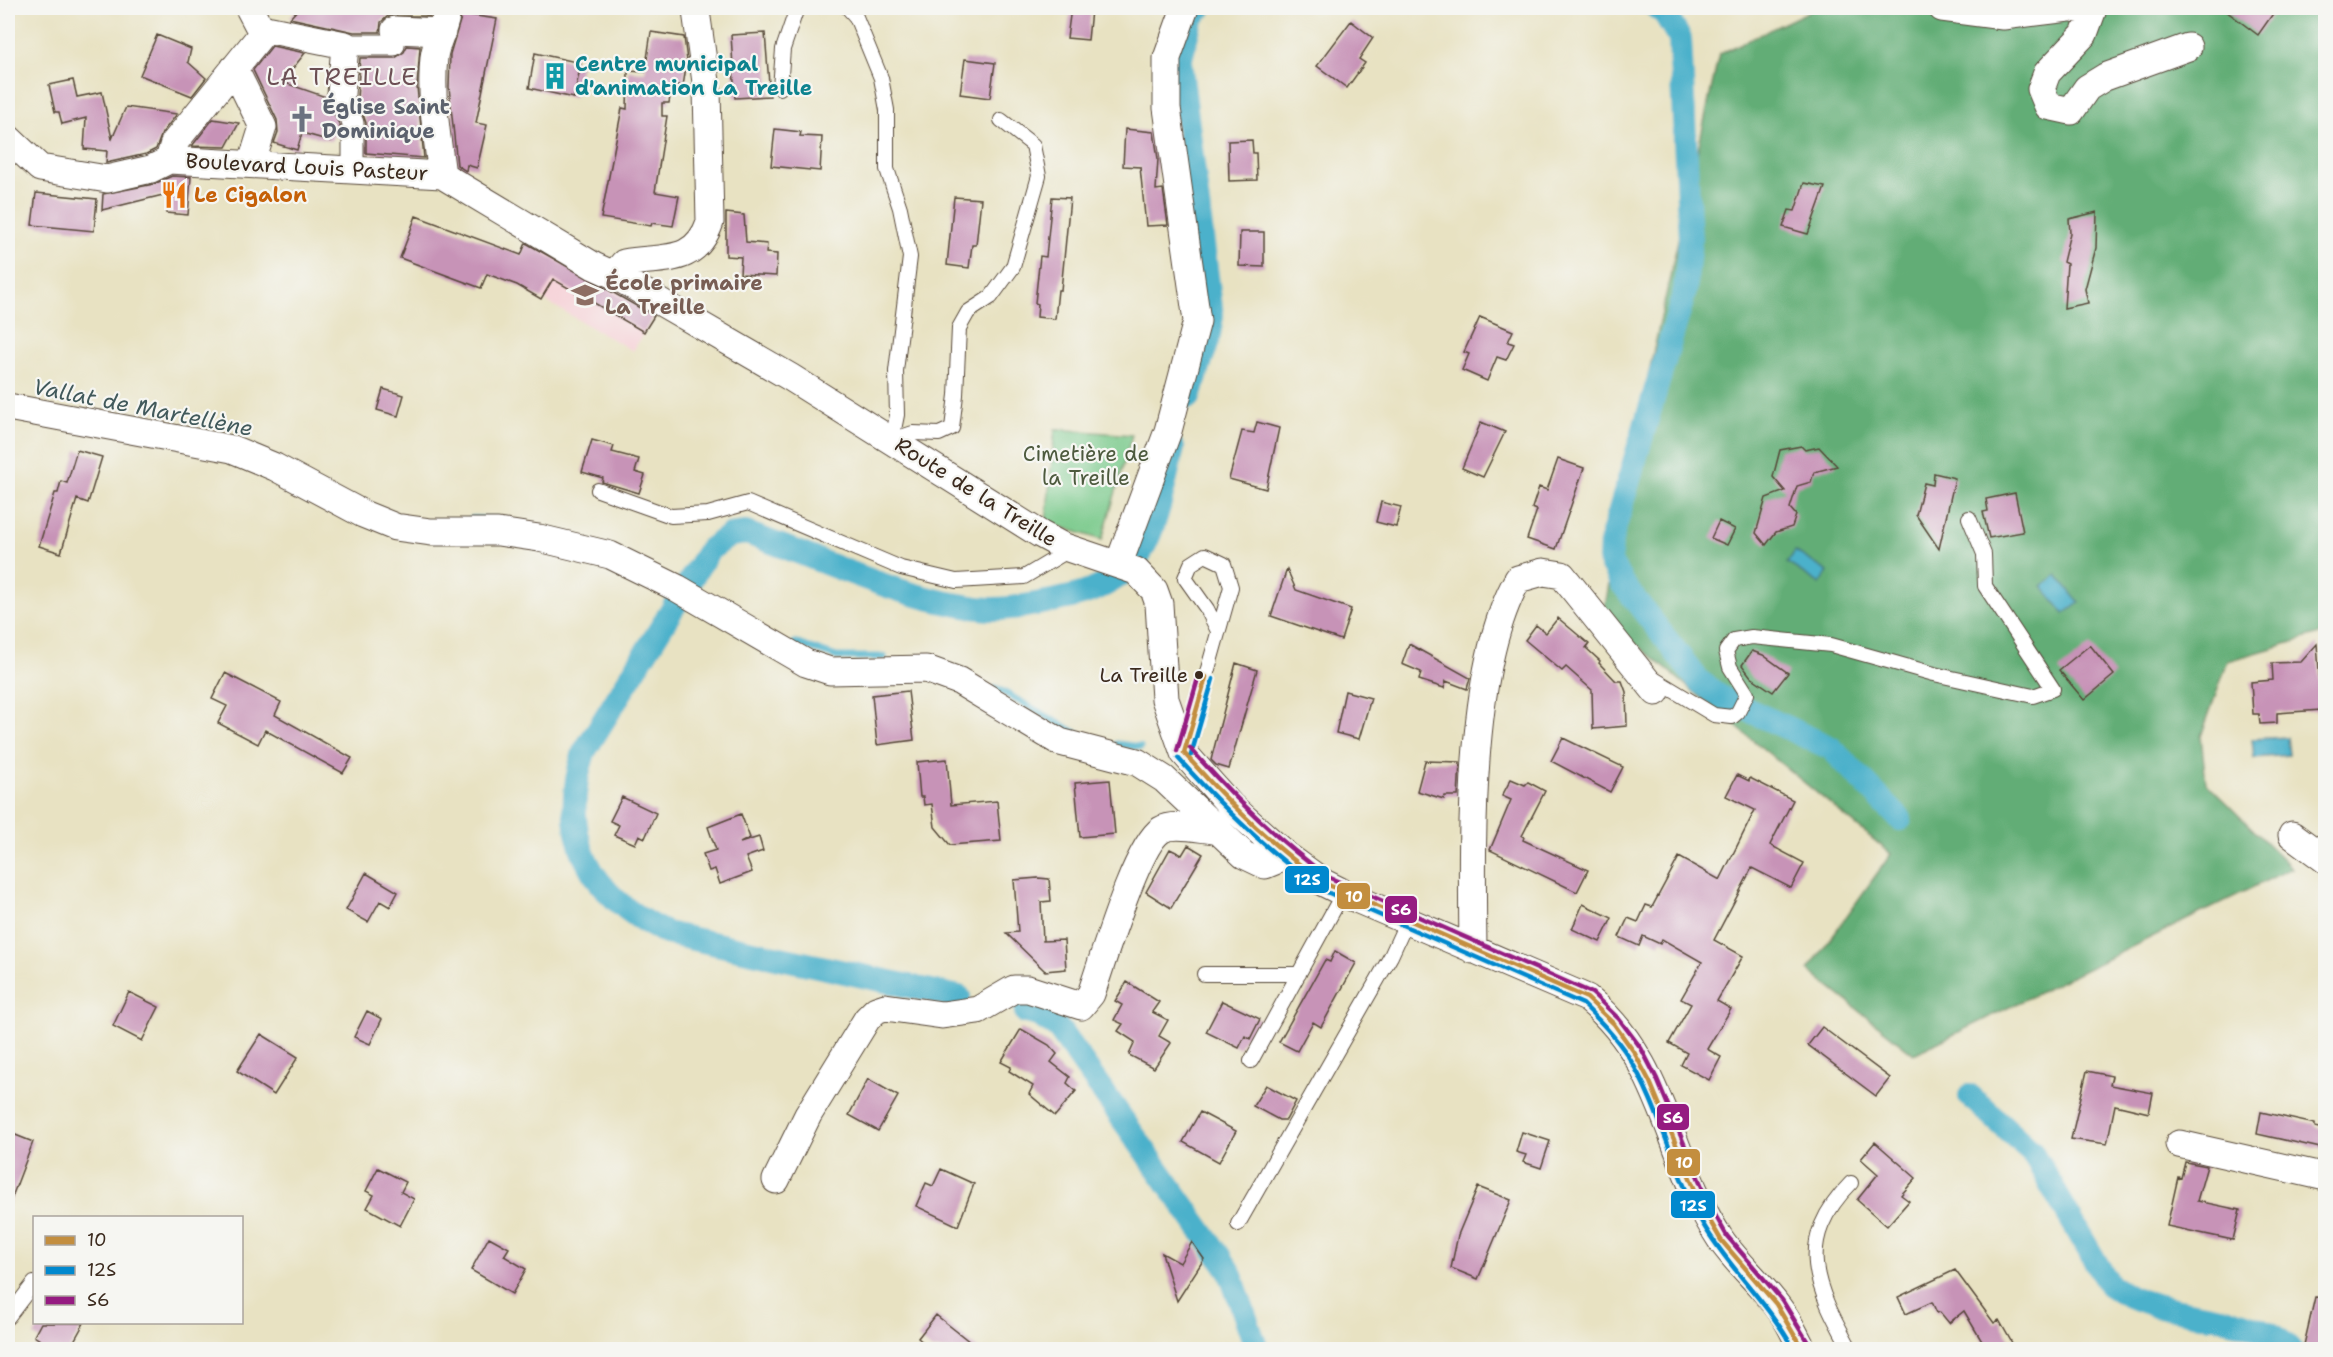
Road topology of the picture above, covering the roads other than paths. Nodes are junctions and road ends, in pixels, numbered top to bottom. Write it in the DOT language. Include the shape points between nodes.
graph roads {
  1 [pos="249,8"];
  2 [pos="796,8"];
  3 [pos="848,8"];
  4 [pos="1185,8"];
  5 [pos="1942,8"];
  6 [pos="2071,8"];
  7 [pos="696,11"];
  8 [pos="445,20"];
  9 [pos="266,29"];
  10 [pos="394,38"];
  11 [pos="345,45"];
  12 [pos="2188,47"];
  13 [pos="234,68"];
  14 [pos="780,88"];
  15 [pos="341,94"];
  16 [pos="1001,120"];
  17 [pos="8,138"];
  18 [pos="169,159"];
  19 [pos="252,162"];
  20 [pos="353,170"];
  21 [pos="442,175"];
  22 [pos="614,275"];
  23 [pos="8,406"];
  24 [pos="892,440"];
  25 [pos="598,490"];
  26 [pos="1969,518"];
  27 [pos="1071,549"];
  28 [pos="1124,566"];
  29 [pos="1218,631"];
  30 [pos="1649,683"];
  31 [pos="1184,753"];
  32 [pos="1215,830"];
  33 [pos="2292,835"];
  34 [pos="1287,856"];
  35 [pos="2325,860"];
  36 [pos="1343,893"];
  37 [pos="1407,921"];
  38 [pos="1473,950"];
  39 [pos="1204,974"];
  40 [pos="1299,974"];
  41 [pos="1251,1061"];
  42 [pos="2179,1144"];
  43 [pos="2325,1177"];
  44 [pos="776,1180"];
  45 [pos="1851,1184"];
  46 [pos="1238,1224"];
  47 [pos="33,1283"];
  48 [pos="8,1317"];
  49 [pos="1803,1350"];
  50 [pos="1851,1350"];
  1 -- 9 [label="street" via="258,25"];
  2 -- 14 [label="lane" via="783,49"];
  3 -- 24 [label="lane" via="856,17 881,78 887,110 887,169 900,208 909,257"];
  4 -- 28 [label="street" via="1167,58 1167,108 1197,321 1168,430"];
  5 -- 6 [label="street" via="2003,16"];
  6 -- 12 [label="street" via="2091,12 2084,34 2047,73 2041,89 2048,106 2071,111 2086,88 2105,76"];
  7 -- 22 [label="street" via="707,89 710,222 704,239 692,249 676,257 624,263"];
  8 -- 10 [label="street"];
  8 -- 21 [label="street" via="434,56 433,113"];
  9 -- 11 [label="street"];
  9 -- 13 [label="street"];
  10 -- 11 [label="street"];
  11 -- 15 [label="street"];
  13 -- 18 [label="street" via="174,143"];
  13 -- 19 [label="street" via="263,127"];
  15 -- 20 [label="street" via="353,123"];
  16 -- 24 [label="lane" via="1033,146 1039,176 1013,267 991,297 968,312 959,328 951,428 939,434 913,433"];
  17 -- 18 [label="street, Boulevard Louis Pasteur" via="40,168 107,179 151,169"];
  18 -- 19 [label="street, Boulevard Louis Pasteur"];
  19 -- 20 [label="street, Boulevard Louis Pasteur"];
  20 -- 21 [label="street, Boulevard Louis Pasteur"];
  21 -- 22 [label="street, Route de la Treille"];
  22 -- 24 [label="street, Route de la Treille"];
  23 -- 32 [label="street" via="232,449 395,527 431,532 498,532 610,555 677,588 806,663 831,671 926,669 959,681 1060,742 1137,762 1164,779"];
  24 -- 27 [label="street, Route de la Treille" via="1040,534"];
  25 -- 27 [label="lane" via="672,516 708,514 748,503 901,568 956,581 1024,577"];
  26 -- 30 [label="lane" via="1984,554 1985,586 2053,689 2033,696 1831,645 1752,637 1734,640 1726,651 1730,667 1747,694 1732,717 1714,715 1658,679"];
  27 -- 28 [label="street, Route de la Treille"];
  28 -- 31 [label="street" via="1154,590 1159,604 1165,699"];
  29 -- 29 [label="lane" via="1185,578 1191,564 1205,555 1224,564 1230,579"];
  29 -- 31 [label="lane"];
  30 -- 38 [label="street" via="1562,575 1543,572 1518,579 1504,604 1484,696 1474,806"];
  31 -- 34 [label="street" via="1231,806"];
  32 -- 34 [label="street" via="1244,855 1264,865"];
  32 -- 44 [label="street" via="1168,827 1159,831 1133,873 1086,1003 1074,1006 1028,989 1014,989 978,1010 942,1015 895,1006 876,1010 808,1115"];
  33 -- 35 [label="street"];
  34 -- 36 [label="street"];
  36 -- 37 [label="street"];
  36 -- 40 [label="lane"];
  37 -- 38 [label="street"];
  37 -- 46 [label="lane" via="1391,956"];
  38 -- 49 [label="street" via="1587,998 1620,1030 1656,1090 1684,1169 1721,1240 1783,1314"];
  39 -- 40 [label="lane"];
  40 -- 41 [label="lane"];
  42 -- 43 [label="street"];
  45 -- 50 [label="lane" via="1821,1223 1814,1265 1829,1310"];
  47 -- 48 [label="lane"];
}
